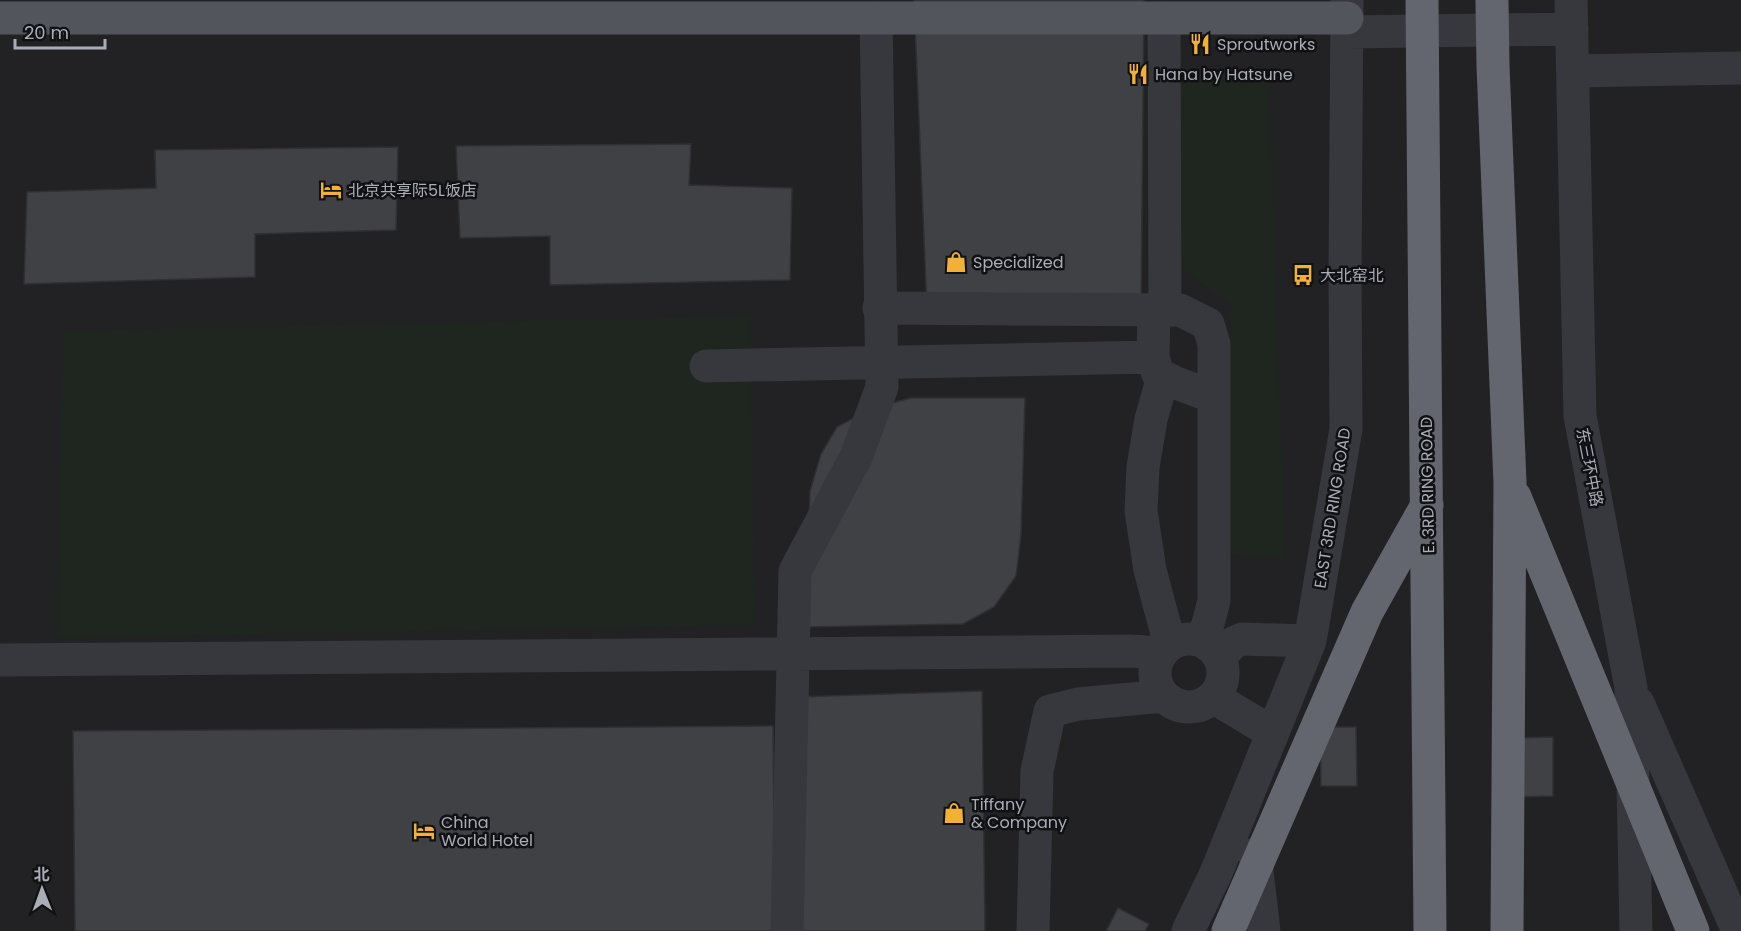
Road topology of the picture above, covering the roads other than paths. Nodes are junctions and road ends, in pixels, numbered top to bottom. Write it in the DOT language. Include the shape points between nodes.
graph roads {
  1 [pos="1422,0"];
  2 [pos="1492,0"];
  3 [pos="1571,14"];
  4 [pos="1347,16"];
  5 [pos="0,18"];
  6 [pos="876,18"];
  7 [pos="1164,18"];
  8 [pos="1741,68"];
  9 [pos="1573,71"];
  10 [pos="879,308"];
  11 [pos="1160,310"];
  12 [pos="881,363"];
  13 [pos="706,366"];
  14 [pos="1158,367"];
  15 [pos="1214,397"];
  16 [pos="1510,483"];
  17 [pos="1428,504"];
  18 [pos="1310,641"];
  19 [pos="1166,649"];
  20 [pos="1211,650"];
  21 [pos="793,654"];
  22 [pos="0,660"];
  23 [pos="1631,688"];
  24 [pos="1164,696"];
  25 [pos="1213,697"];
  26 [pos="1273,733"];
  27 [pos="1249,793"];
  28 [pos="787,931"];
  29 [pos="1033,931"];
  30 [pos="1188,931"];
  31 [pos="1228,931"];
  32 [pos="1264,931"];
  33 [pos="1430,931"];
  34 [pos="1507,931"];
  35 [pos="1636,931"];
  36 [pos="1693,931"];
  37 [pos="1738,931"];
  1 -- 17 [label="highway, E. 3RD RING ROAD"];
  2 -- 16 [label="highway"];
  3 -- 4 [label="street"];
  3 -- 9 [label="street, 东三环中路"];
  4 -- 7 [label="main road"];
  4 -- 18 [label="street, EAST 3RD RING ROAD" via="1346,429"];
  5 -- 6 [label="main road"];
  6 -- 7 [label="main road"];
  6 -- 10 [label="street"];
  7 -- 11 [label="street"];
  8 -- 9 [label="street"];
  9 -- 23 [label="street, 东三环中路" via="1580,416"];
  10 -- 11 [label="street"];
  10 -- 12 [label="street"];
  11 -- 14 [label="street"];
  11 -- 15 [label="street" via="1180,310 1208,324 1214,344"];
  12 -- 13 [label="street"];
  12 -- 14 [label="street"];
  12 -- 21 [label="street" via="882,387 856,458 795,571"];
  14 -- 15 [label="street" via="1176,383"];
  14 -- 19 [label="street" via="1144,457 1142,511"];
  15 -- 20 [label="street"];
  16 -- 34 [label="highway"];
  16 -- 36 [label="highway"];
  17 -- 31 [label="highway" via="1367,612"];
  17 -- 33 [label="highway, E. 3RD RING ROAD"];
  18 -- 20 [label="street" via="1242,639"];
  18 -- 26 [label="street, EAST 3RD RING ROAD"];
  19 -- 20 [label="street" via="1181,640 1192,640"];
  19 -- 21 [label="street"];
  19 -- 24 [label="street" via="1156,664 1155,675"];
  20 -- 25 [label="street" via="1222,667 1223,678"];
  21 -- 22 [label="street"];
  21 -- 28 [label="street"];
  23 -- 35 [label="street, 东三环中路"];
  23 -- 37 [label="street"];
  24 -- 25 [label="street" via="1173,703 1194,707"];
  24 -- 29 [label="street" via="1078,704 1050,711 1037,771"];
  25 -- 26 [label="street"];
  26 -- 27 [label="street, EAST 3RD RING ROAD"];
  27 -- 30 [label="street"];
  27 -- 32 [label="street, EAST 3RD RING ROAD"];
}
